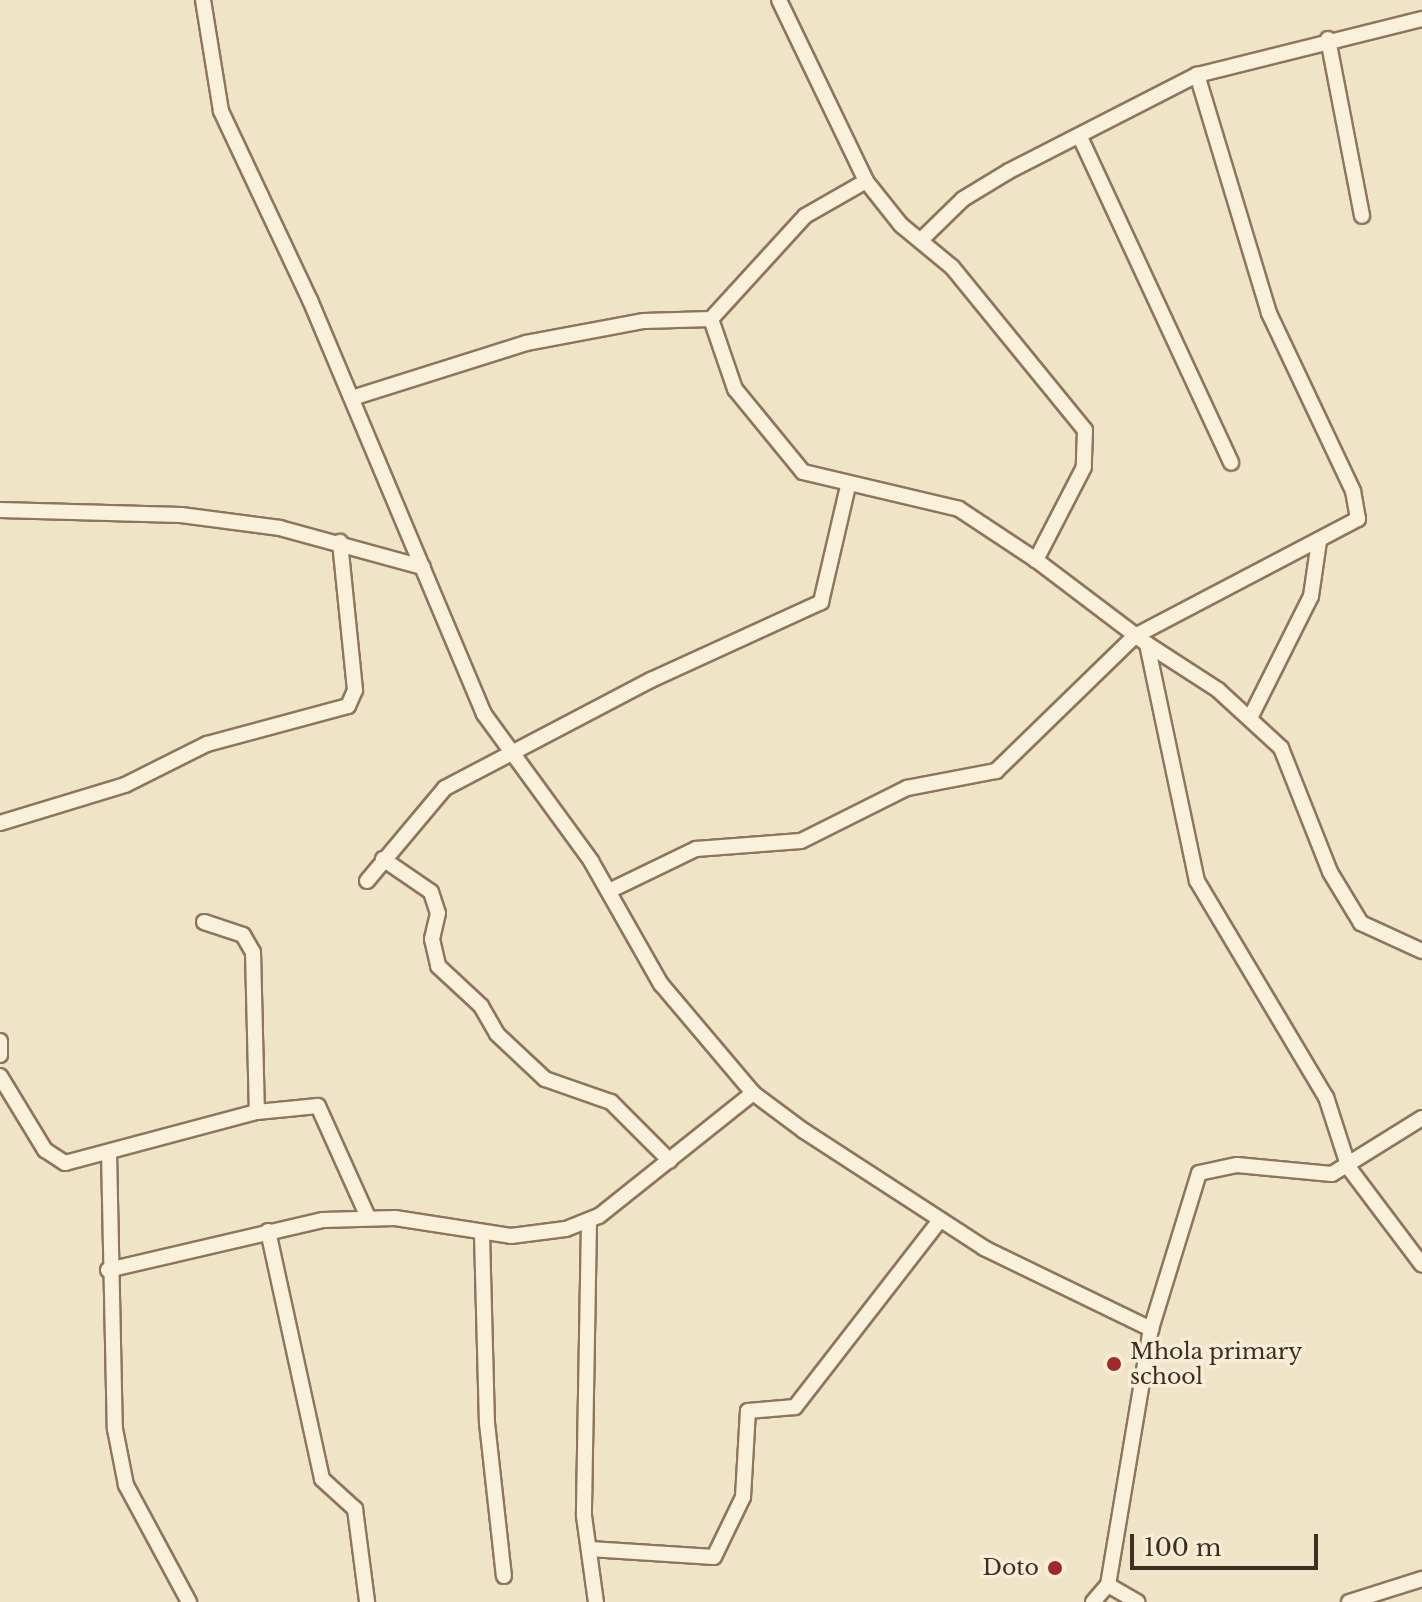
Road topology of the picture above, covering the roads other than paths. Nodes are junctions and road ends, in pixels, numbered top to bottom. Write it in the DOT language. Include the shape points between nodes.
graph roads {
  1 [pos="203,0"];
  2 [pos="779,0"];
  3 [pos="1422,19"];
  4 [pos="1328,39"];
  5 [pos="1197,75"];
  6 [pos="1080,137"];
  7 [pos="866,181"];
  8 [pos="1362,216"];
  9 [pos="922,239"];
  10 [pos="711,319"];
  11 [pos="352,398"];
  12 [pos="1231,463"];
  13 [pos="848,486"];
  14 [pos="0,510"];
  15 [pos="1319,541"];
  16 [pos="340,542"];
  17 [pos="1036,560"];
  18 [pos="423,567"];
  19 [pos="1141,640"];
  20 [pos="1251,716"];
  21 [pos="511,756"];
  22 [pos="0,823"];
  23 [pos="383,859"];
  24 [pos="367,881"];
  25 [pos="609,891"];
  26 [pos="204,922"];
  27 [pos="1422,951"];
  28 [pos="0,1041"];
  29 [pos="0,1055"];
  30 [pos="0,1076"];
  31 [pos="753,1093"];
  32 [pos="257,1112"];
  33 [pos="1422,1118"];
  34 [pos="109,1152"];
  35 [pos="670,1161"];
  36 [pos="1349,1168"];
  37 [pos="368,1217"];
  38 [pos="940,1220"];
  39 [pos="589,1222"];
  40 [pos="268,1231"];
  41 [pos="482,1234"];
  42 [pos="1422,1265"];
  43 [pos="108,1270"];
  44 [pos="1151,1329"];
  45 [pos="590,1549"];
  46 [pos="504,1576"];
  47 [pos="1422,1579"];
  48 [pos="1108,1585"];
  49 [pos="1381,1599"];
  50 [pos="189,1602"];
  51 [pos="367,1602"];
  52 [pos="596,1602"];
  53 [pos="1093,1602"];
  54 [pos="1137,1602"];
  55 [pos="1349,1602"];
  1 -- 11 [label="street" via="221,111"];
  2 -- 7 [label="street"];
  3 -- 4 [label="street"];
  4 -- 5 [label="street"];
  4 -- 8 [label="street"];
  5 -- 6 [label="street"];
  5 -- 15 [label="street" via="1269,313 1358,505 1354,524"];
  6 -- 9 [label="street" via="963,199"];
  6 -- 12 [label="street"];
  7 -- 9 [label="street" via="901,225"];
  7 -- 10 [label="street" via="805,216"];
  9 -- 17 [label="street" via="1085,430 1084,467"];
  10 -- 11 [label="street" via="644,321 526,343"];
  10 -- 13 [label="street" via="735,389 767,434 803,472"];
  11 -- 18 [label="street"];
  13 -- 17 [label="street" via="959,509"];
  13 -- 21 [label="street" via="821,602 651,680"];
  14 -- 16 [label="street" via="181,515"];
  15 -- 19 [label="street"];
  15 -- 20 [label="street" via="1311,596"];
  16 -- 18 [label="street"];
  16 -- 22 [label="street" via="355,690 348,706 207,744 125,785"];
  17 -- 19 [label="street"];
  18 -- 21 [label="street" via="484,714"];
  19 -- 20 [label="street"];
  19 -- 25 [label="street" via="996,771 907,788 801,841 696,849"];
  19 -- 36 [label="street" via="1197,881 1326,1097"];
  20 -- 27 [label="street" via="1291,763 1330,872 1361,923"];
  21 -- 23 [label="street" via="440,792"];
  21 -- 25 [label="street"];
  23 -- 24 [label="street"];
  23 -- 35 [label="street" via="431,892 438,966 481,1006 497,1034 545,1079 611,1102"];
  25 -- 31 [label="street" via="661,984"];
  26 -- 32 [label="street" via="243,935 253,952"];
  28 -- 29 [label="street"];
  30 -- 34 [label="street" via="55,1161"];
  31 -- 35 [label="street"];
  31 -- 38 [label="street"];
  32 -- 34 [label="street"];
  32 -- 37 [label="street" via="318,1106"];
  33 -- 36 [label="street"];
  34 -- 43 [label="street"];
  35 -- 39 [label="street"];
  36 -- 42 [label="street"];
  36 -- 44 [label="street" via="1322,1175 1237,1165 1204,1169 1186,1200"];
  37 -- 40 [label="street"];
  37 -- 41 [label="street"];
  38 -- 44 [label="street" via="1041,1279"];
  38 -- 45 [label="street" via="795,1407 748,1411 743,1497 714,1557"];
  39 -- 41 [label="street"];
  39 -- 45 [label="street" via="584,1488"];
  40 -- 43 [label="street"];
  40 -- 51 [label="street" via="322,1479 352,1501 357,1516"];
  41 -- 46 [label="street" via="487,1423"];
  43 -- 50 [label="street" via="109,1391 126,1485"];
  44 -- 48 [label="street"];
  45 -- 52 [label="street"];
  47 -- 49 [label="street"];
  48 -- 53 [label="street"];
  48 -- 54 [label="street"];
  49 -- 55 [label="street"];
}
